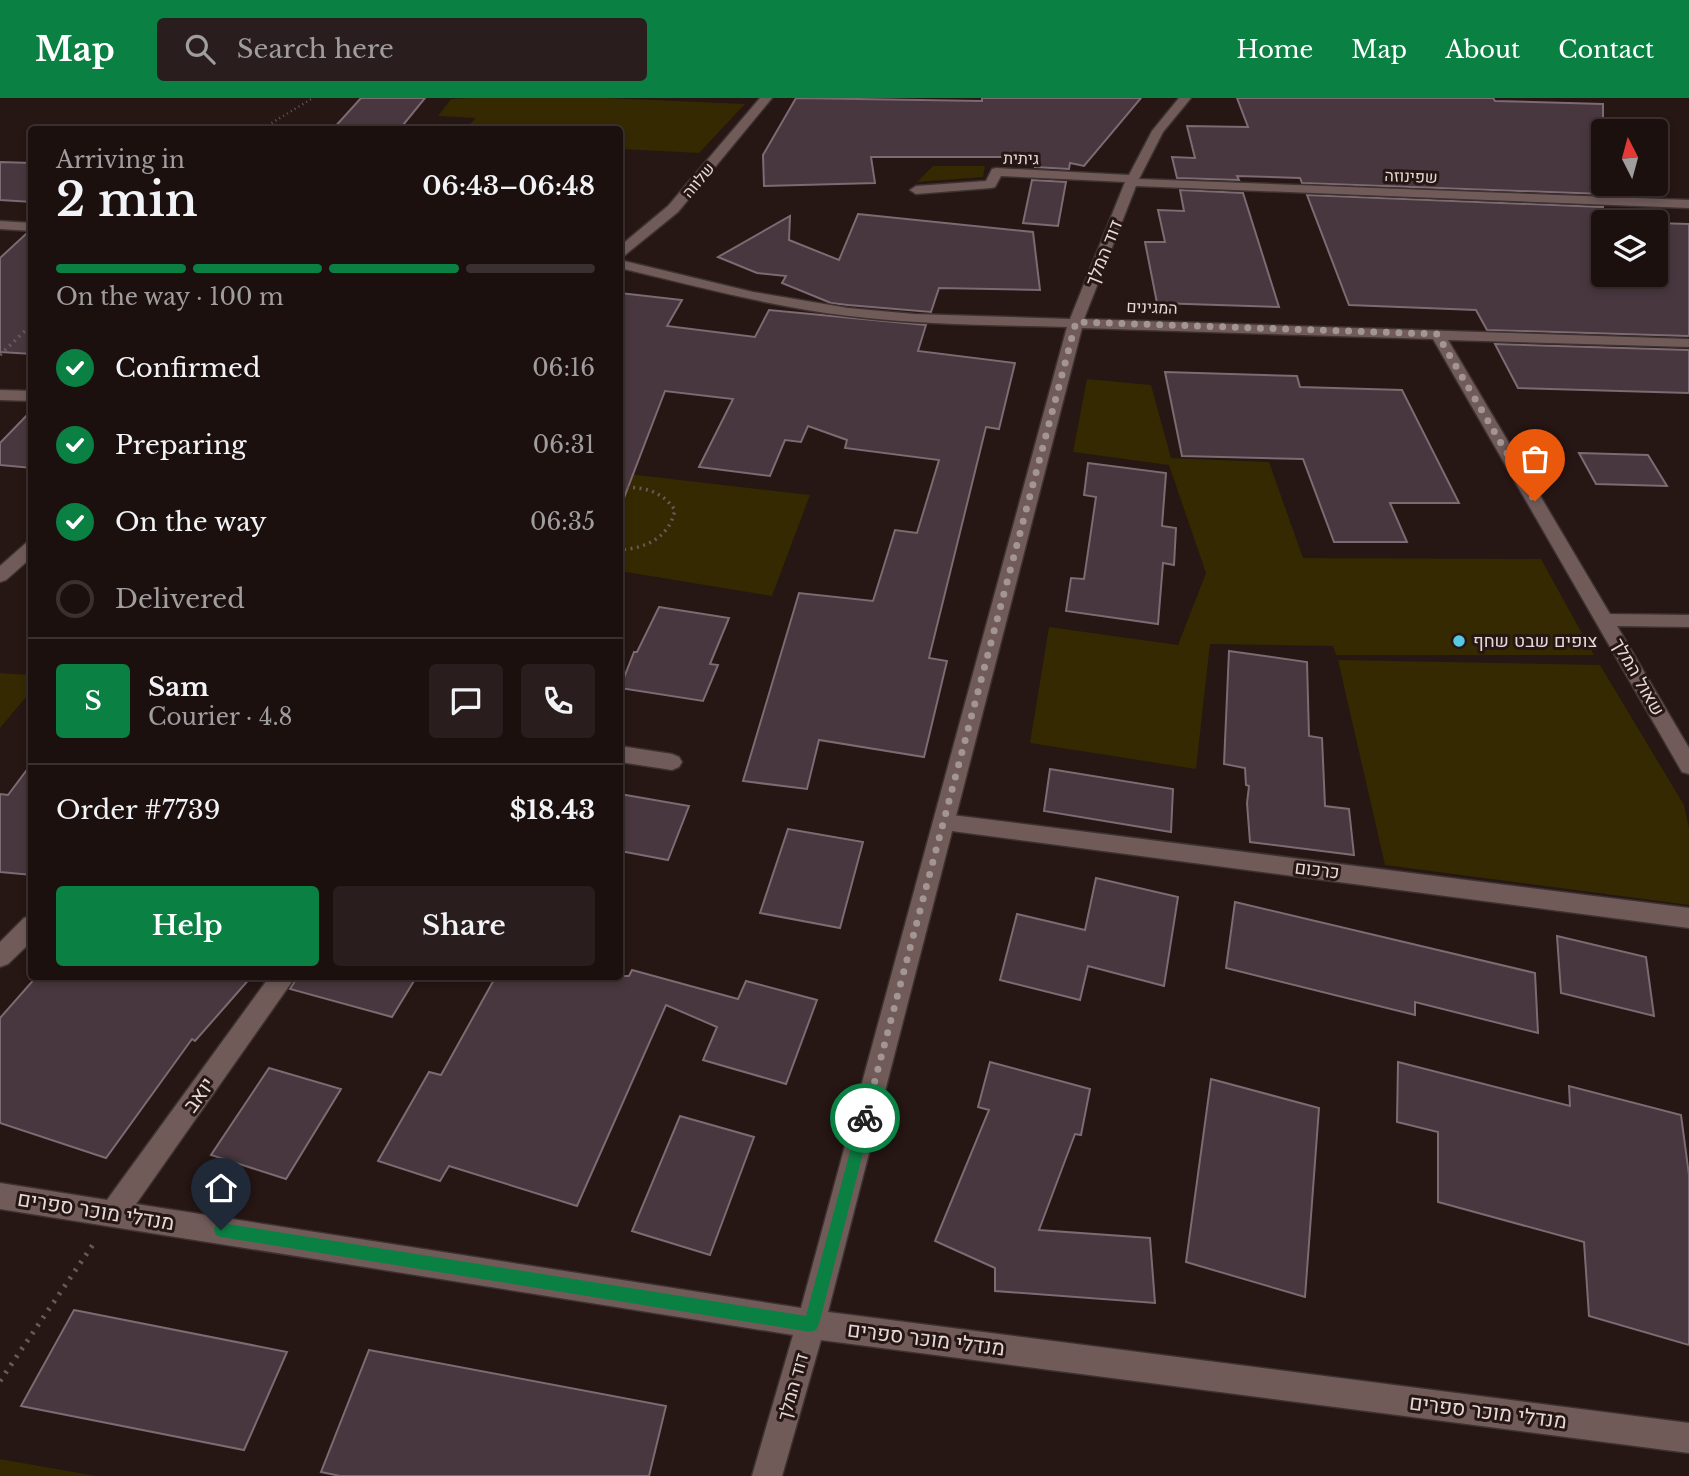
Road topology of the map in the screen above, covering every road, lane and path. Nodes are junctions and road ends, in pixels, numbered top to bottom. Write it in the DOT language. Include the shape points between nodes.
graph roads {
  1 [pos="313,98"];
  2 [pos="766,98"];
  3 [pos="1185,98"];
  4 [pos="754,99"];
  5 [pos="267,126"];
  6 [pos="1132,181"];
  7 [pos="916,190"];
  8 [pos="1689,204"];
  9 [pos="0,225"];
  10 [pos="28,227"];
  11 [pos="623,250"];
  12 [pos="623,265"];
  13 [pos="1076,322"];
  14 [pos="28,328"];
  15 [pos="1437,334"];
  16 [pos="1689,343"];
  17 [pos="0,355"];
  18 [pos="0,395"];
  19 [pos="28,397"];
  20 [pos="623,488"];
  21 [pos="623,549"];
  22 [pos="28,551"];
  23 [pos="0,576"];
  24 [pos="1605,620"];
  25 [pos="1689,621"];
  26 [pos="623,754"];
  27 [pos="672,762"];
  28 [pos="1689,766"];
  29 [pos="944,822"];
  30 [pos="1689,918"];
  31 [pos="28,929"];
  32 [pos="0,957"];
  33 [pos="281,980"];
  34 [pos="0,1196"];
  35 [pos="114,1213"];
  36 [pos="811,1324"];
  37 [pos="0,1381"];
  38 [pos="1689,1438"];
  39 [pos="767,1476"];
  1 -- 5 [label="path"];
  2 -- 4 [label="street"];
  2 -- 11 [label="street, שלווה" via="673,209"];
  3 -- 6 [label="street, דוד המלך" via="1158,131"];
  6 -- 7 [label="street, גיתית" via="996,172 991,184"];
  6 -- 8 [label="street, שפינוזה"];
  6 -- 13 [label="street, דוד המלך"];
  9 -- 10 [label="street"];
  12 -- 13 [label="street, המגינים" via="753,296 848,312"];
  13 -- 15 [label="street, המגינים"];
  13 -- 29 [label="street, דוד המלך"];
  14 -- 17 [label="path"];
  15 -- 16 [label="street, המגינים"];
  15 -- 24 [label="street, שאול המלך"];
  18 -- 19 [label="street"];
  20 -- 21 [label="path" via="660,493 675,510 669,530 658,539"];
  22 -- 23 [label="street"];
  24 -- 25 [label="street"];
  24 -- 28 [label="street, שאול המלך"];
  26 -- 27 [label="street"];
  29 -- 30 [label="street, כרכום"];
  29 -- 36 [label="street, דוד המלך"];
  31 -- 32 [label="street"];
  33 -- 35 [label="street, יואב"];
  34 -- 35 [label="street, מנדלי מוכר ספרים"];
  35 -- 36 [label="street, מנדלי מוכר ספרים"];
  35 -- 37 [label="path"];
  36 -- 38 [label="street, מנדלי מוכר ספרים"];
  36 -- 39 [label="street, דוד המלך"];
}
